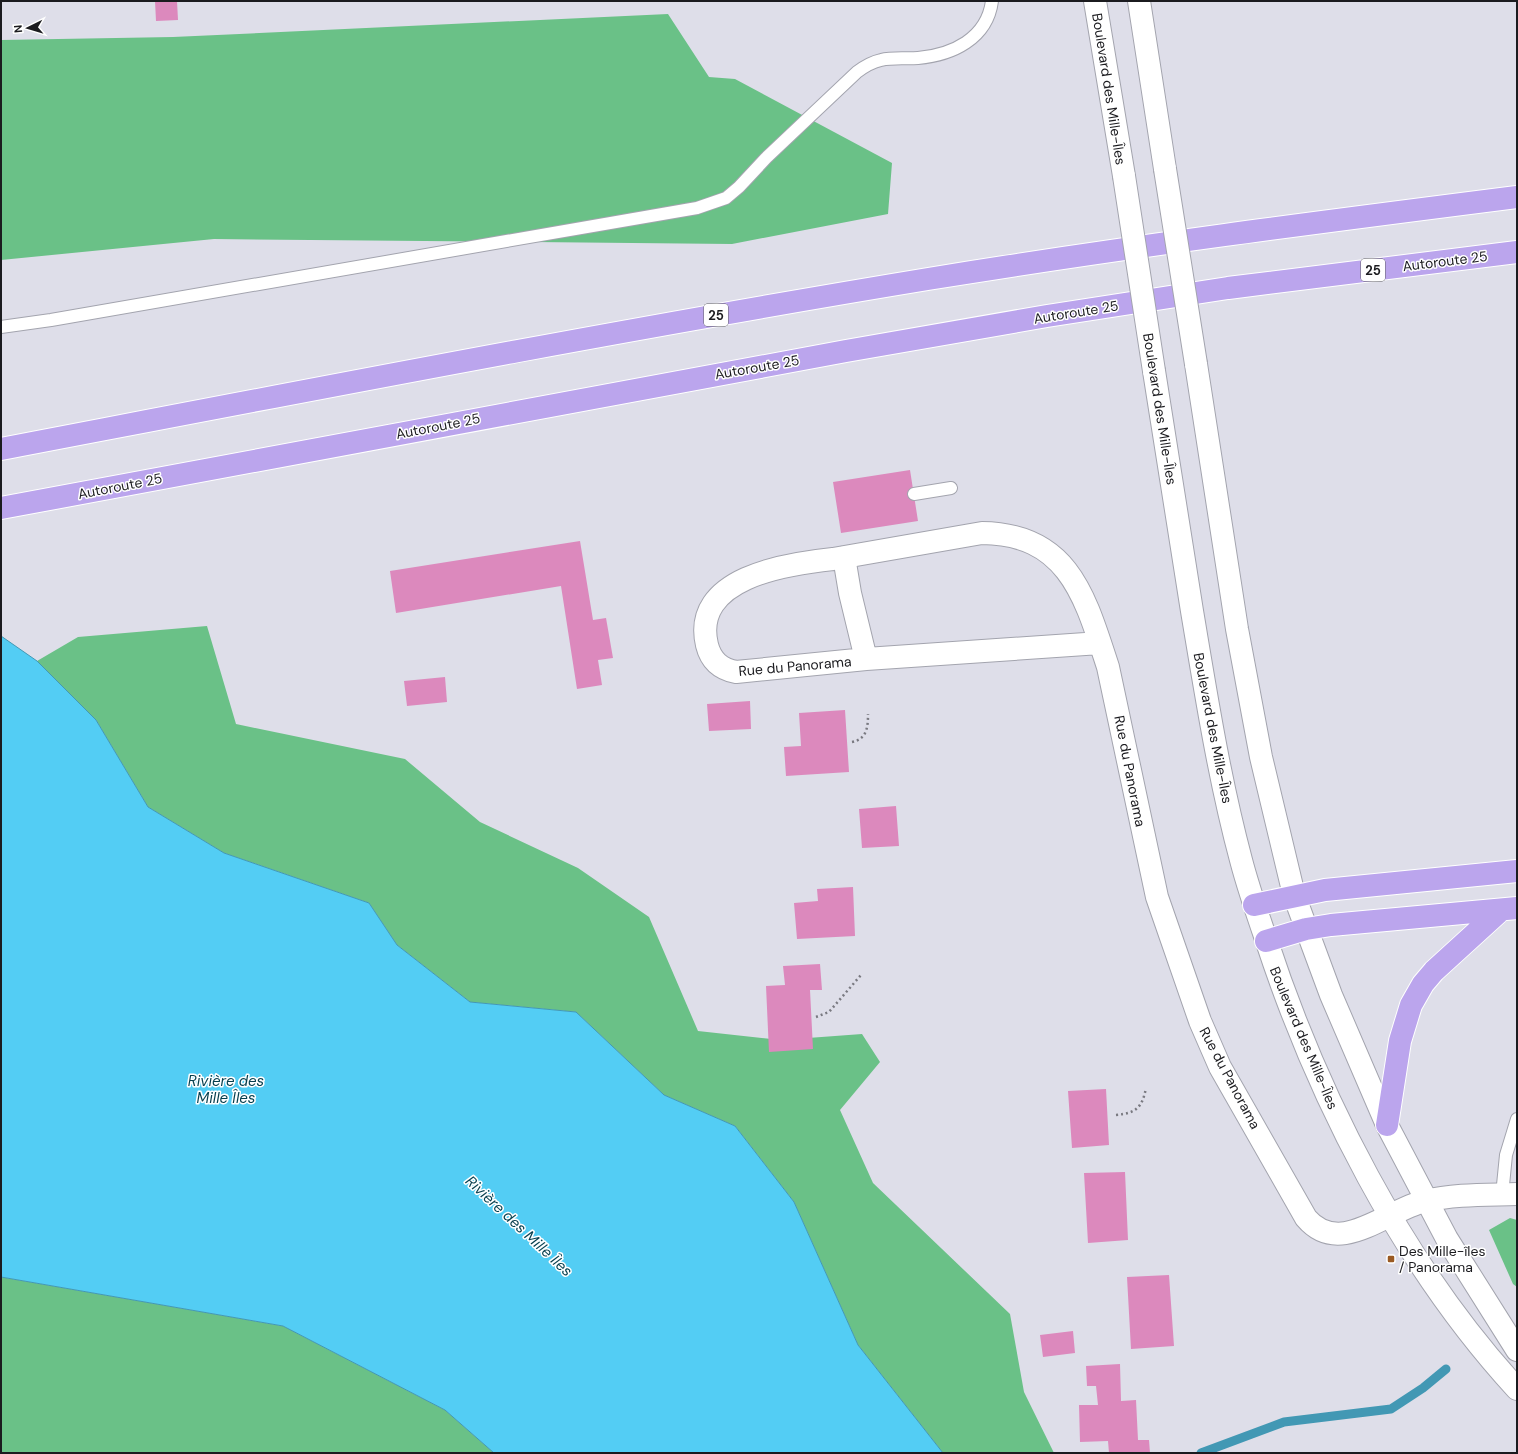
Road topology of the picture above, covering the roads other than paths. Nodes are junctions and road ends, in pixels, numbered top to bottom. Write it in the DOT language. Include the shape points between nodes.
graph roads {
  1 [pos="992,1"];
  2 [pos="1095,1"];
  3 [pos="1139,1"];
  4 [pos="1517,197"];
  5 [pos="1517,252"];
  6 [pos="1,327"];
  7 [pos="1,449"];
  8 [pos="951,488"];
  9 [pos="914,494"];
  10 [pos="1,508"];
  11 [pos="844,557"];
  12 [pos="1100,643"];
  13 [pos="866,659"];
  14 [pos="1517,871"];
  15 [pos="1294,895"];
  16 [pos="1254,905"];
  17 [pos="1509,909"];
  18 [pos="1306,929"];
  19 [pos="1266,941"];
  20 [pos="1517,1119"];
  21 [pos="1387,1125"];
  22 [pos="1509,1194"];
  23 [pos="1425,1201"];
  24 [pos="1391,1214"];
  25 [pos="1517,1350"];
  26 [pos="1517,1389"];
  1 -- 6 [label="lane" via="986,22 961,47 944,54 870,63 856,72 766,158 739,188 726,198 697,208"];
  2 -- 16 [label="street, Boulevard des Mille-Îles, bridge" via="1216,748 1241,862"];
  3 -- 15 [label="street, bridge" via="1237,629 1272,811"];
  4 -- 7 [label="highway, 25" via="1160,243 933,278 499,354"];
  5 -- 10 [label="highway, Autoroute 25 / 25" via="1228,288 1047,316"];
  8 -- 9 [label="lane"];
  11 -- 12 [label="street, Rue du Panorama" via="982,533 1015,536 1046,550 1062,565 1081,595"];
  11 -- 13 [label="street, Rue du Panorama"];
  11 -- 13 [label="street, Rue du Panorama" via="761,573 723,592 708,613 705,623 707,647 720,667 736,672"];
  12 -- 13 [label="street, Rue du Panorama"];
  12 -- 24 [label="street, Rue du Panorama" via="1117,703 1138,813 1158,897 1200,1021 1220,1067 1306,1218 1313,1226 1322,1232 1347,1234"];
  14 -- 15 [label="highway"];
  15 -- 16 [label="highway"];
  15 -- 18 [label="street"];
  16 -- 19 [label="street, Boulevard des Mille-Îles"];
  17 -- 18 [label="highway"];
  17 -- 21 [label="highway" via="1434,971 1411,1005 1400,1041"];
  18 -- 19 [label="highway"];
  18 -- 21 [label="street" via="1353,1048"];
  19 -- 24 [label="street, Boulevard des Mille-Îles" via="1286,999 1324,1088 1352,1147"];
  20 -- 22 [label="lane" via="1506,1155"];
  21 -- 23 [label="street"];
  22 -- 23 [label="street, Rue du Panorama"];
  23 -- 24 [label="street, Rue du Panorama"];
  23 -- 25 [label="street" via="1464,1269"];
  24 -- 26 [label="street, Boulevard des Mille-Îles" via="1454,1312"];
}
